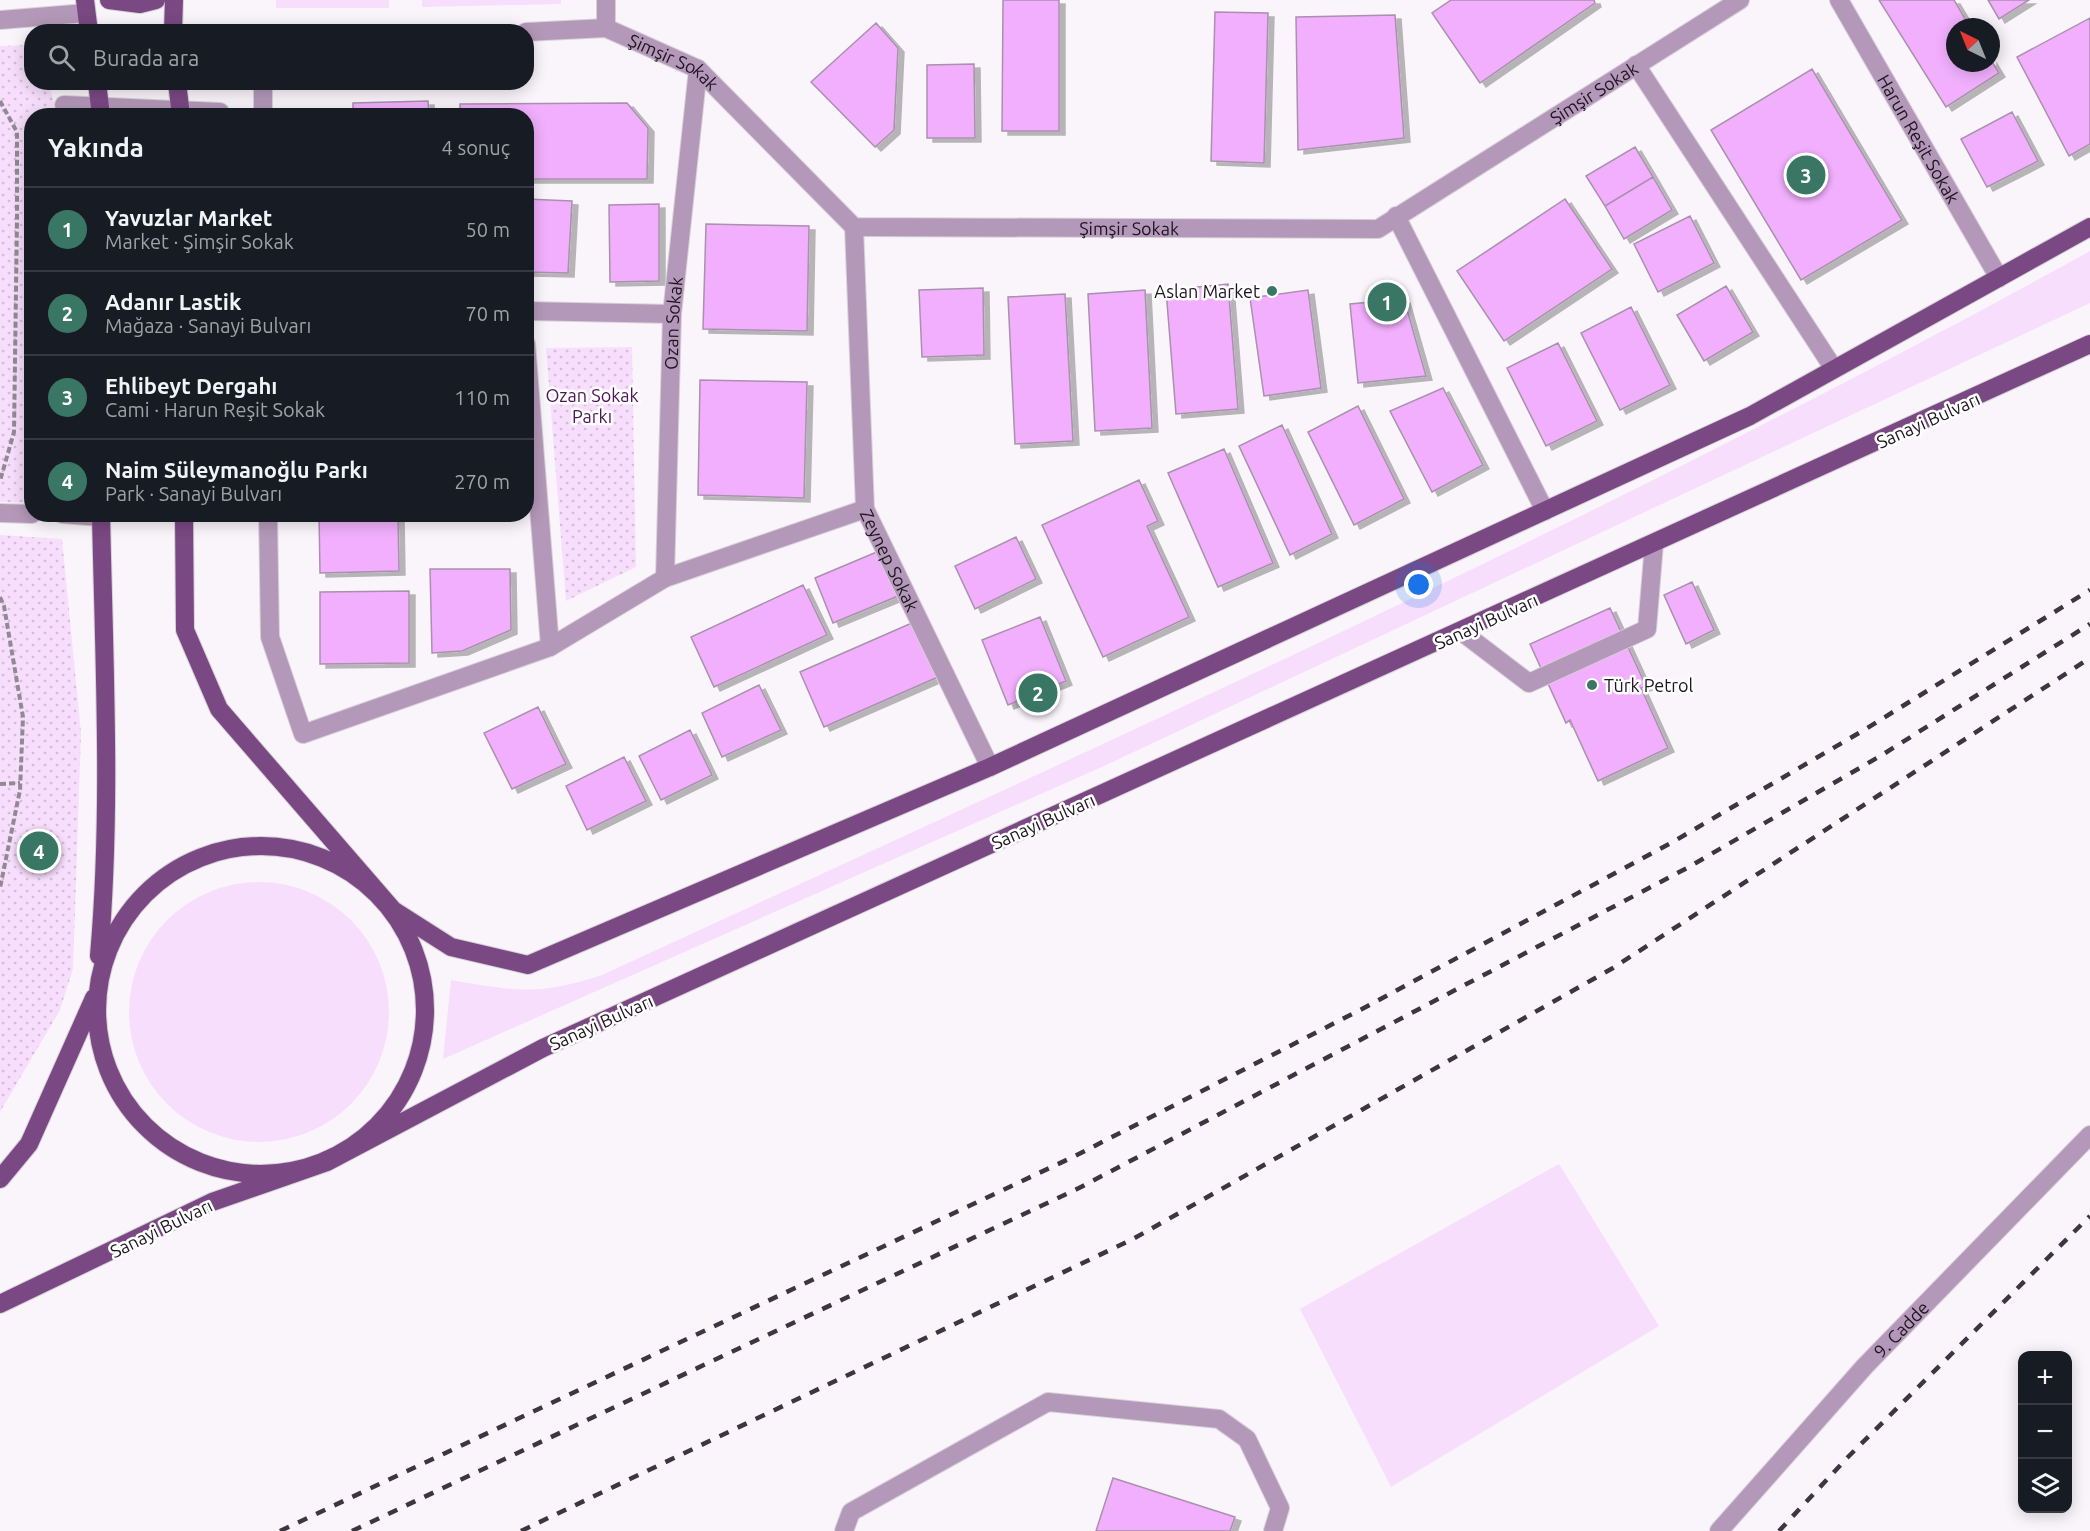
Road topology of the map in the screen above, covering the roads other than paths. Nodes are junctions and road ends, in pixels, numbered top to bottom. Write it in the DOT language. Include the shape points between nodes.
graph roads {
  1 [pos="109,0"];
  2 [pos="156,0"];
  3 [pos="174,0"];
  4 [pos="606,0"];
  5 [pos="1740,0"];
  6 [pos="1839,0"];
  7 [pos="86,6"];
  8 [pos="0,20"];
  9 [pos="88,24"];
  10 [pos="173,24"];
  11 [pos="606,28"];
  12 [pos="534,32"];
  13 [pos="1636,65"];
  14 [pos="698,69"];
  15 [pos="98,90"];
  16 [pos="178,90"];
  17 [pos="263,90"];
  18 [pos="64,105"];
  19 [pos="82,108"];
  20 [pos="100,108"];
  21 [pos="180,108"];
  22 [pos="263,108"];
  23 [pos="1396,216"];
  24 [pos="854,227"];
  25 [pos="2090,227"];
  26 [pos="1999,278"];
  27 [pos="534,311"];
  28 [pos="672,314"];
  29 [pos="2090,344"];
  30 [pos="1834,369"];
  31 [pos="534,445"];
  32 [pos="865,509"];
  33 [pos="1545,511"];
  34 [pos="0,513"];
  35 [pos="24,514"];
  36 [pos="101,522"];
  37 [pos="184,522"];
  38 [pos="268,522"];
  39 [pos="1654,544"];
  40 [pos="665,578"];
  41 [pos="1462,632"];
  42 [pos="550,646"];
  43 [pos="990,767"];
  44 [pos="393,910"];
  45 [pos="96,994"];
  46 [pos="2090,1135"];
  47 [pos="327,1162"];
  48 [pos="0,1179"];
  49 [pos="0,1304"];
  50 [pos="844,1531"];
  51 [pos="1273,1531"];
  52 [pos="1719,1531"];
  1 -- 2 [label="main road" via="140,4"];
  3 -- 10 [label="main road"];
  4 -- 11 [label="street"];
  5 -- 13 [label="street, Şimşir Sokak"];
  6 -- 26 [label="street, Harun Reşit Sokak"];
  7 -- 8 [label="street"];
  7 -- 9 [label="main road"];
  11 -- 12 [label="street, Şimşir Sokak"];
  11 -- 14 [label="street, Şimşir Sokak"];
  13 -- 23 [label="street, Şimşir Sokak"];
  13 -- 30 [label="street"];
  14 -- 24 [label="street, Şimşir Sokak"];
  14 -- 28 [label="street, Ozan Sokak"];
  15 -- 20 [label="main road"];
  16 -- 21 [label="main road"];
  17 -- 22 [label="street"];
  18 -- 19 [label="street"];
  23 -- 24 [label="street, Şimşir Sokak" via="1378,228"];
  23 -- 33 [label="street"];
  24 -- 32 [label="street, Zeynep Sokak"];
  25 -- 26 [label="main road"];
  26 -- 30 [label="main road"];
  27 -- 28 [label="street"];
  28 -- 40 [label="street, Ozan Sokak"];
  29 -- 39 [label="main road, Sanayi Bulvarı"];
  30 -- 33 [label="main road" via="1750,416"];
  31 -- 42 [label="street"];
  32 -- 40 [label="street"];
  32 -- 43 [label="street, Zeynep Sokak"];
  33 -- 43 [label="main road"];
  34 -- 35 [label="street"];
  36 -- 45 [label="main road" via="107,701 103,913"];
  37 -- 44 [label="main road" via="184,630 219,709"];
  38 -- 42 [label="street" via="270,637 303,734"];
  39 -- 41 [label="main road, Sanayi Bulvarı"];
  39 -- 41 [label="street" via="1647,629 1529,683"];
  40 -- 42 [label="street"];
  41 -- 47 [label="main road, Sanayi Bulvarı" via="543,1048"];
  43 -- 44 [label="main road" via="528,965 451,947"];
  44 -- 45 [label="main road" via="352,872 300,850 244,846 190,861 144,894 111,940"];
  44 -- 47 [label="main road" via="417,954 426,1003 421,1052 401,1098 369,1136"];
  45 -- 47 [label="main road" via="100,1052 124,1103 163,1144 215,1169 271,1175"];
  45 -- 48 [label="main road" via="29,1144"];
  46 -- 52 [label="street, 9. Cadde" via="1865,1366"];
  47 -- 49 [label="main road, Sanayi Bulvarı" via="212,1203"];
  50 -- 51 [label="street" via="851,1512 1048,1402 1219,1419 1247,1439 1257,1459 1280,1508"];
}
